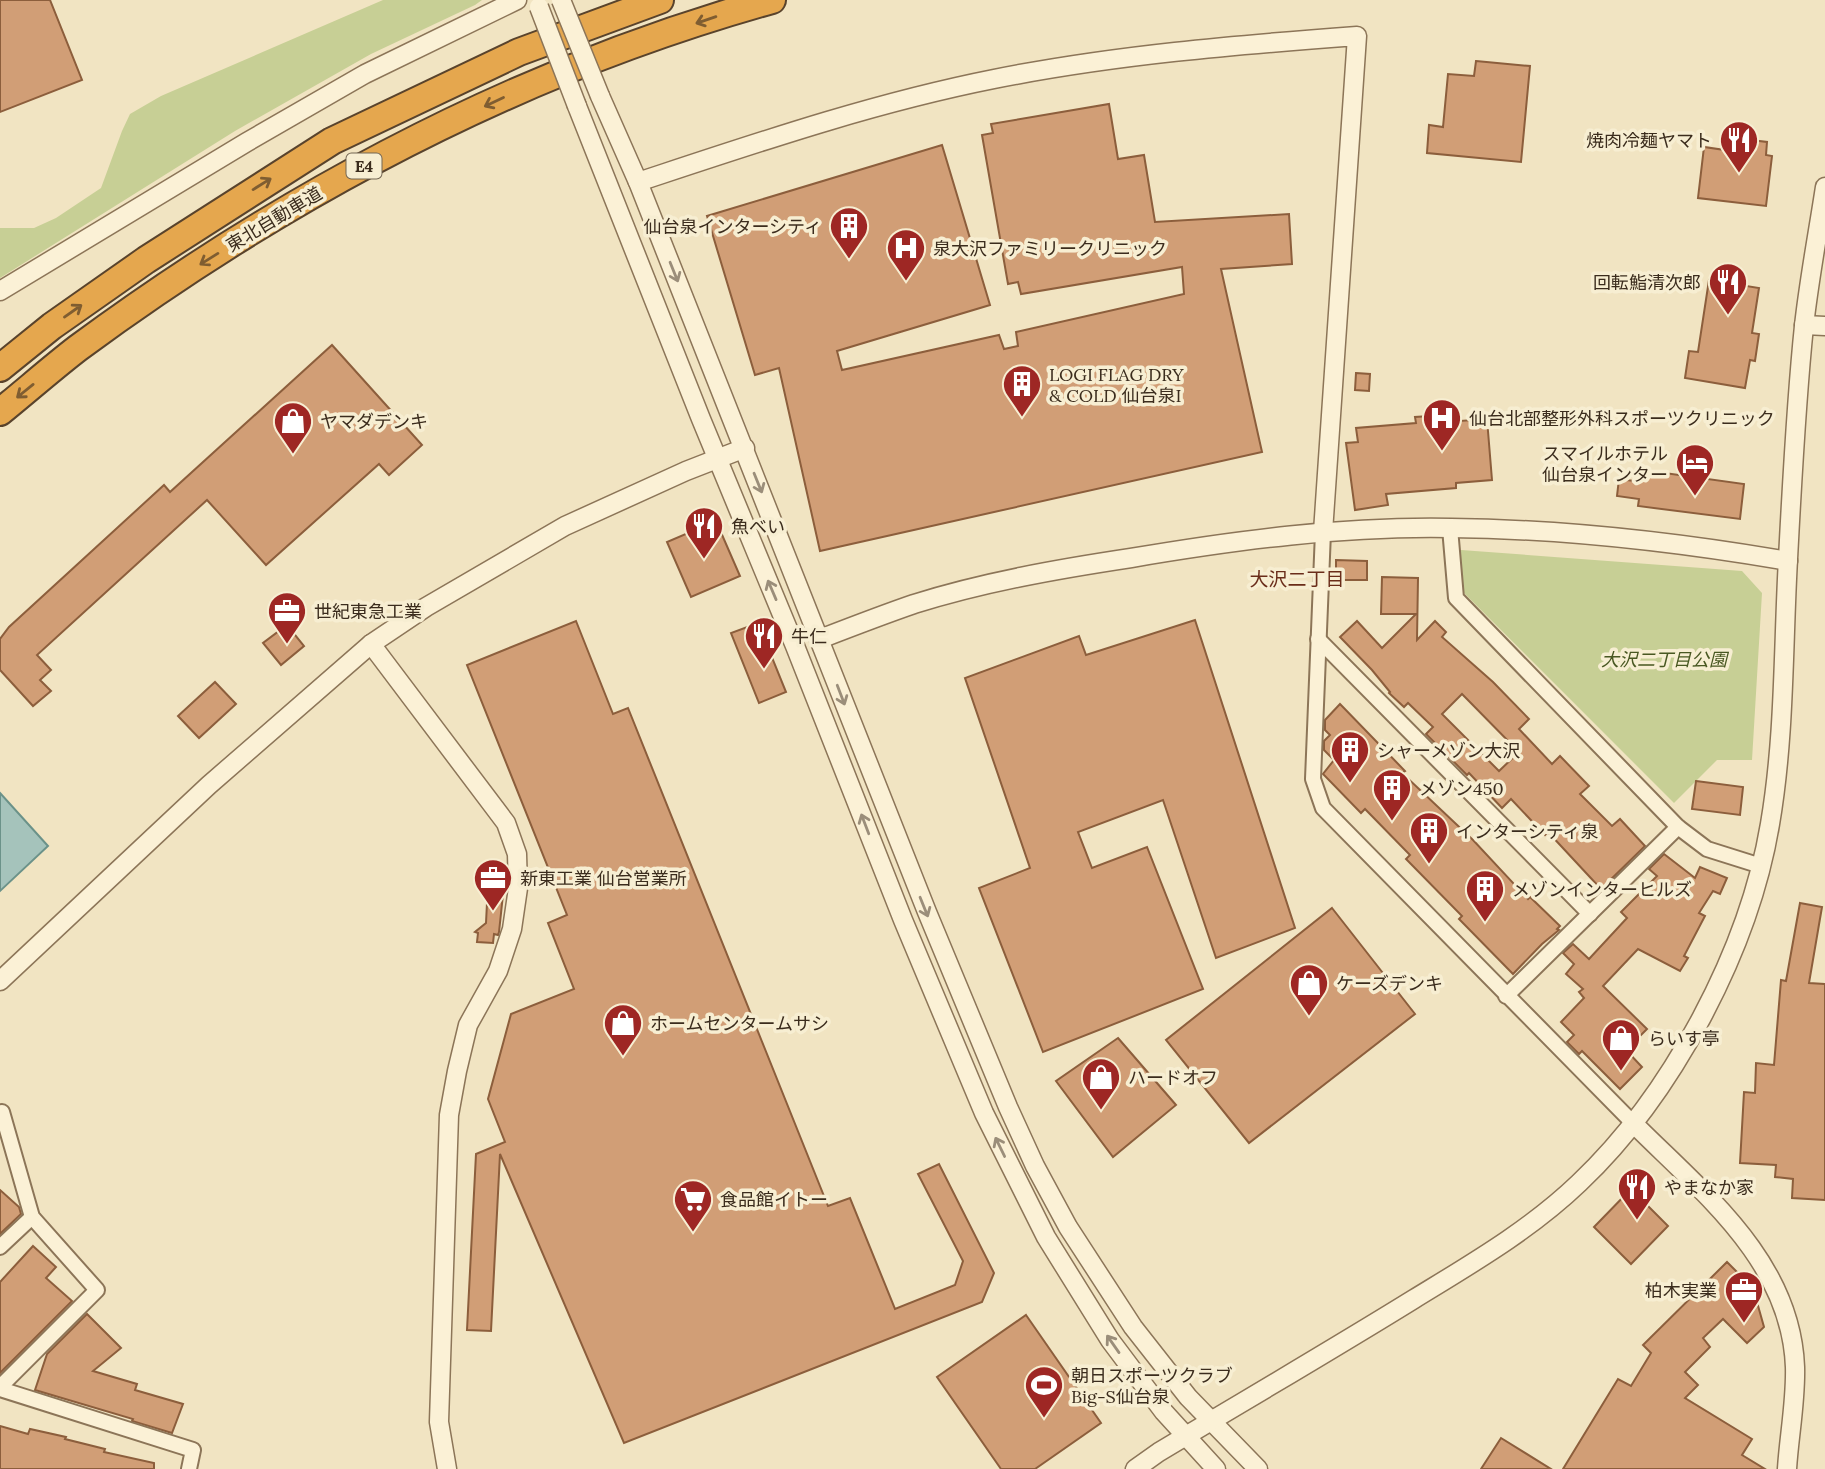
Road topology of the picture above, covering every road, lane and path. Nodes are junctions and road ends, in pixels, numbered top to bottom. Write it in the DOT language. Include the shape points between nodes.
graph roads {
  1 [pos="517,0"];
  2 [pos="561,0"];
  3 [pos="660,0"];
  4 [pos="772,0"];
  5 [pos="538,3"];
  6 [pos="638,182"];
  7 [pos="1825,187"];
  8 [pos="0,291"];
  9 [pos="1804,325"];
  10 [pos="1825,326"];
  11 [pos="0,368"];
  12 [pos="0,412"];
  13 [pos="745,449"];
  14 [pos="718,459"];
  15 [pos="1450,528"];
  16 [pos="1323,532"];
  17 [pos="1788,561"];
  18 [pos="820,639"];
  19 [pos="1318,639"];
  20 [pos="371,643"];
  21 [pos="1678,827"];
  22 [pos="1761,866"];
  23 [pos="1590,914"];
  24 [pos="0,981"];
  25 [pos="1506,996"];
  26 [pos="0,1114"];
  27 [pos="1634,1124"];
  28 [pos="32,1217"];
  29 [pos="0,1247"];
  30 [pos="0,1388"];
  31 [pos="1211,1421"];
  32 [pos="1185,1437"];
  33 [pos="189,1469"];
  34 [pos="447,1469"];
  35 [pos="1135,1469"];
  36 [pos="1216,1469"];
  37 [pos="1258,1469"];
  38 [pos="1787,1469"];
  1 -- 8 [label="street" via="365,74"];
  2 -- 6 [label="street, bridge"];
  11 -- 3 [label="highway, 東北自動車道 / E4, one-way" via="146,260 332,141 519,52"];
  4 -- 12 [label="highway, 東北自動車道 / E4, one-way" via="531,85 349,174 164,287"];
  5 -- 14 [label="street, bridge"];
  6 -- 13 [label="street, one-way"];
  6 -- 16 [label="street" via="859,111 992,79 1195,48 1357,36"];
  7 -- 9 [label="street"];
  9 -- 10 [label="street"];
  9 -- 17 [label="street"];
  13 -- 14 [label="street"];
  13 -- 18 [label="street, one-way"];
  14 -- 20 [label="street" via="565,526"];
  32 -- 14 [label="street, one-way" via="1110,1340 1076,1287 984,1113"];
  15 -- 16 [label="street"];
  15 -- 17 [label="street" via="1665,542"];
  15 -- 21 [label="street" via="1456,598"];
  16 -- 18 [label="street" via="1041,572 915,604"];
  16 -- 19 [label="street"];
  17 -- 22 [label="street" via="1780,738"];
  18 -- 31 [label="street, one-way" via="926,912 1035,1166 1133,1327"];
  19 -- 23 [label="street"];
  19 -- 25 [label="street" via="1313,779 1323,808"];
  20 -- 24 [label="street" via="219,776"];
  20 -- 34 [label="street" via="506,823 517,854 512,929 498,971 468,1025 449,1115 439,1422"];
  21 -- 22 [label="street" via="1707,849"];
  21 -- 23 [label="street"];
  22 -- 27 [label="street" via="1739,934 1704,1013"];
  23 -- 25 [label="street"];
  25 -- 27 [label="street"];
  26 -- 28 [label="street"];
  27 -- 31 [label="street" via="1537,1220"];
  27 -- 38 [label="street" via="1733,1223 1766,1267 1786,1311 1795,1367"];
  28 -- 29 [label="street"];
  28 -- 30 [label="street" via="97,1290"];
  30 -- 33 [label="street" via="193,1450"];
  31 -- 32 [label="street"];
  31 -- 37 [label="street"];
  32 -- 35 [label="street"];
  32 -- 36 [label="street"];
}
